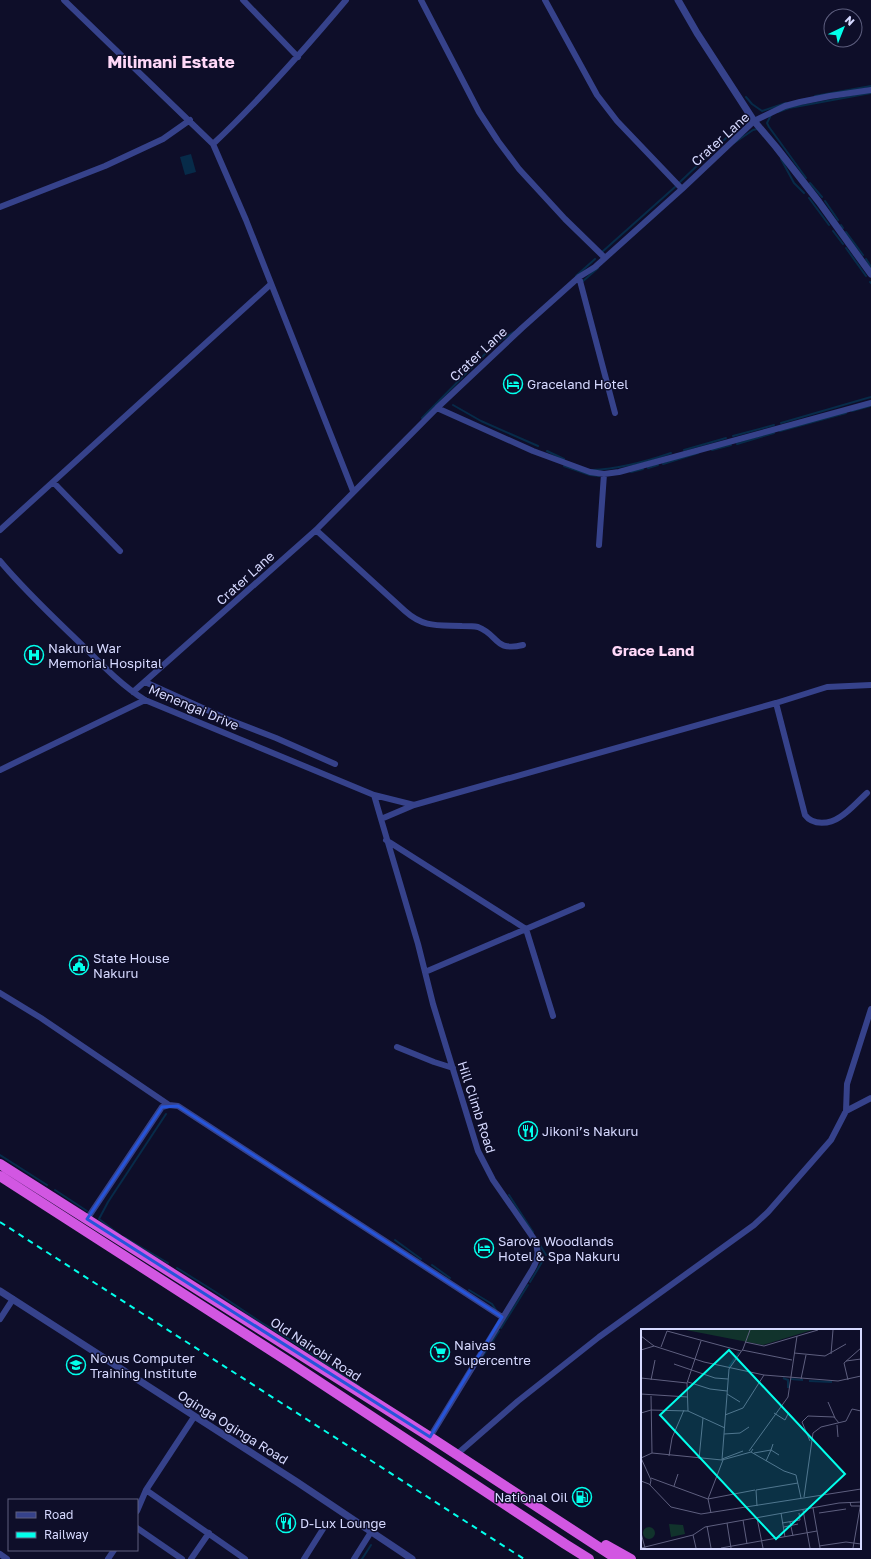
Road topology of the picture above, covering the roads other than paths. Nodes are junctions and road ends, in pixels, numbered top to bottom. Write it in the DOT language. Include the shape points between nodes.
graph roads {
  1 [pos="64,0"];
  2 [pos="243,0"];
  3 [pos="346,0"];
  4 [pos="421,0"];
  5 [pos="545,0"];
  6 [pos="678,0"];
  7 [pos="298,57"];
  8 [pos="871,90"];
  9 [pos="190,120"];
  10 [pos="754,121"];
  11 [pos="213,144"];
  12 [pos="682,189"];
  13 [pos="0,207"];
  14 [pos="605,258"];
  15 [pos="871,274"];
  16 [pos="579,277"];
  17 [pos="271,284"];
  18 [pos="871,403"];
  19 [pos="437,408"];
  20 [pos="615,413"];
  21 [pos="604,474"];
  22 [pos="53,482"];
  23 [pos="353,491"];
  24 [pos="0,530"];
  25 [pos="316,530"];
  26 [pos="599,545"];
  27 [pos="120,551"];
  28 [pos="0,561"];
  29 [pos="523,645"];
  30 [pos="145,682"];
  31 [pos="871,685"];
  32 [pos="133,692"];
  33 [pos="145,700"];
  34 [pos="776,703"];
  35 [pos="335,764"];
  36 [pos="0,770"];
  37 [pos="867,793"];
  38 [pos="374,796"];
  39 [pos="414,805"];
  40 [pos="381,819"];
  41 [pos="386,840"];
  42 [pos="582,905"];
  43 [pos="526,929"];
  44 [pos="425,972"];
  45 [pos="0,993"];
  46 [pos="871,1009"];
  47 [pos="553,1016"];
  48 [pos="397,1046"];
  49 [pos="453,1068"];
  50 [pos="871,1098"];
  51 [pos="169,1105"];
  52 [pos="846,1111"];
  53 [pos="0,1164"];
  54 [pos="0,1176"];
  55 [pos="87,1219"];
  56 [pos="0,1291"];
  57 [pos="13,1299"];
  58 [pos="502,1317"];
  59 [pos="0,1319"];
  60 [pos="194,1417"];
  61 [pos="430,1437"];
  62 [pos="456,1454"];
  63 [pos="146,1490"];
  64 [pos="138,1510"];
  65 [pos="138,1529"];
  66 [pos="323,1530"];
  67 [pos="371,1532"];
  68 [pos="573,1532"];
  69 [pos="209,1533"];
  70 [pos="565,1544"];
  71 [pos="0,1554"];
  72 [pos="614,1557"];
  73 [pos="7,1559"];
  74 [pos="182,1559"];
  75 [pos="192,1559"];
  76 [pos="245,1559"];
  77 [pos="304,1559"];
  78 [pos="354,1559"];
  79 [pos="412,1559"];
  80 [pos="582,1559"];
  81 [pos="589,1559"];
  82 [pos="631,1559"];
  1 -- 9 [label="street"];
  2 -- 7 [label="street"];
  3 -- 7 [label="street"];
  4 -- 14 [label="street" via="498,141 515,164"];
  5 -- 12 [label="street" via="597,95 617,121"];
  6 -- 10 [label="street"];
  7 -- 11 [label="street"];
  8 -- 10 [label="street, Crater Lane" via="800,102"];
  9 -- 11 [label="street"];
  9 -- 13 [label="street" via="163,139 105,166"];
  10 -- 12 [label="street, Crater Lane"];
  10 -- 15 [label="street" via="819,202"];
  11 -- 17 [label="street"];
  12 -- 14 [label="street, Crater Lane"];
  14 -- 16 [label="street, Crater Lane"];
  16 -- 19 [label="street, Crater Lane"];
  16 -- 20 [label="street"];
  17 -- 22 [label="street"];
  17 -- 23 [label="street"];
  18 -- 21 [label="street"];
  19 -- 21 [label="street" via="533,451 590,472"];
  19 -- 23 [label="street, Crater Lane"];
  21 -- 26 [label="street"];
  22 -- 24 [label="street"];
  22 -- 27 [label="street"];
  23 -- 25 [label="street, Crater Lane"];
  25 -- 29 [label="street" via="420,622 430,625 476,626 507,647"];
  25 -- 30 [label="street, Crater Lane"];
  28 -- 32 [label="street, Menengai Drive" via="47,611"];
  30 -- 32 [label="street, Crater Lane"];
  30 -- 35 [label="street"];
  31 -- 34 [label="street" via="827,687"];
  32 -- 33 [label="street, Menengai Drive"];
  33 -- 36 [label="street"];
  33 -- 38 [label="street, Menengai Drive"];
  34 -- 37 [label="street" via="808,820 819,823 841,817"];
  34 -- 39 [label="street"];
  38 -- 39 [label="street, Menengai Drive"];
  38 -- 40 [label="street, Hill Climb Road"];
  39 -- 40 [label="street"];
  40 -- 41 [label="street, Hill Climb Road"];
  41 -- 43 [label="street"];
  41 -- 44 [label="street, Hill Climb Road"];
  42 -- 43 [label="street"];
  43 -- 44 [label="street"];
  43 -- 47 [label="street"];
  44 -- 49 [label="street, Hill Climb Road"];
  45 -- 51 [label="street" via="42,1018"];
  46 -- 52 [label="street" via="847,1084"];
  48 -- 49 [label="street"];
  49 -- 58 [label="street, Hill Climb Road" via="480,1158 534,1239 537,1249 537,1262"];
  50 -- 52 [label="street"];
  51 -- 55 [label="street" via="162,1107"];
  51 -- 58 [label="street" via="178,1106"];
  52 -- 62 [label="street" via="831,1140 754,1225 575,1356"];
  53 -- 55 [label="highway, Old Nairobi Road"];
  54 -- 70 [label="highway, Old Nairobi Road"];
  55 -- 61 [label="highway, Old Nairobi Road"];
  56 -- 57 [label="street, Oginga Oginga Road"];
  57 -- 59 [label="street"];
  57 -- 60 [label="street, Oginga Oginga Road"];
  58 -- 61 [label="street, Hill Climb Road"];
  60 -- 63 [label="street"];
  60 -- 67 [label="street, Oginga Oginga Road"];
  61 -- 62 [label="highway, Old Nairobi Road"];
  62 -- 68 [label="highway, Old Nairobi Road"];
  63 -- 64 [label="street"];
  63 -- 69 [label="street"];
  65 -- 74 [label="street"];
  66 -- 77 [label="street"];
  67 -- 78 [label="street"];
  67 -- 79 [label="street, Oginga Oginga Road"];
  68 -- 72 [label="highway, Old Nairobi Road"];
  68 -- 82 [label="highway" via="600,1542"];
  69 -- 75 [label="street"];
  69 -- 76 [label="street"];
  70 -- 80 [label="highway"];
  70 -- 81 [label="highway, Old Nairobi Road"];
  71 -- 73 [label="street"];
}
